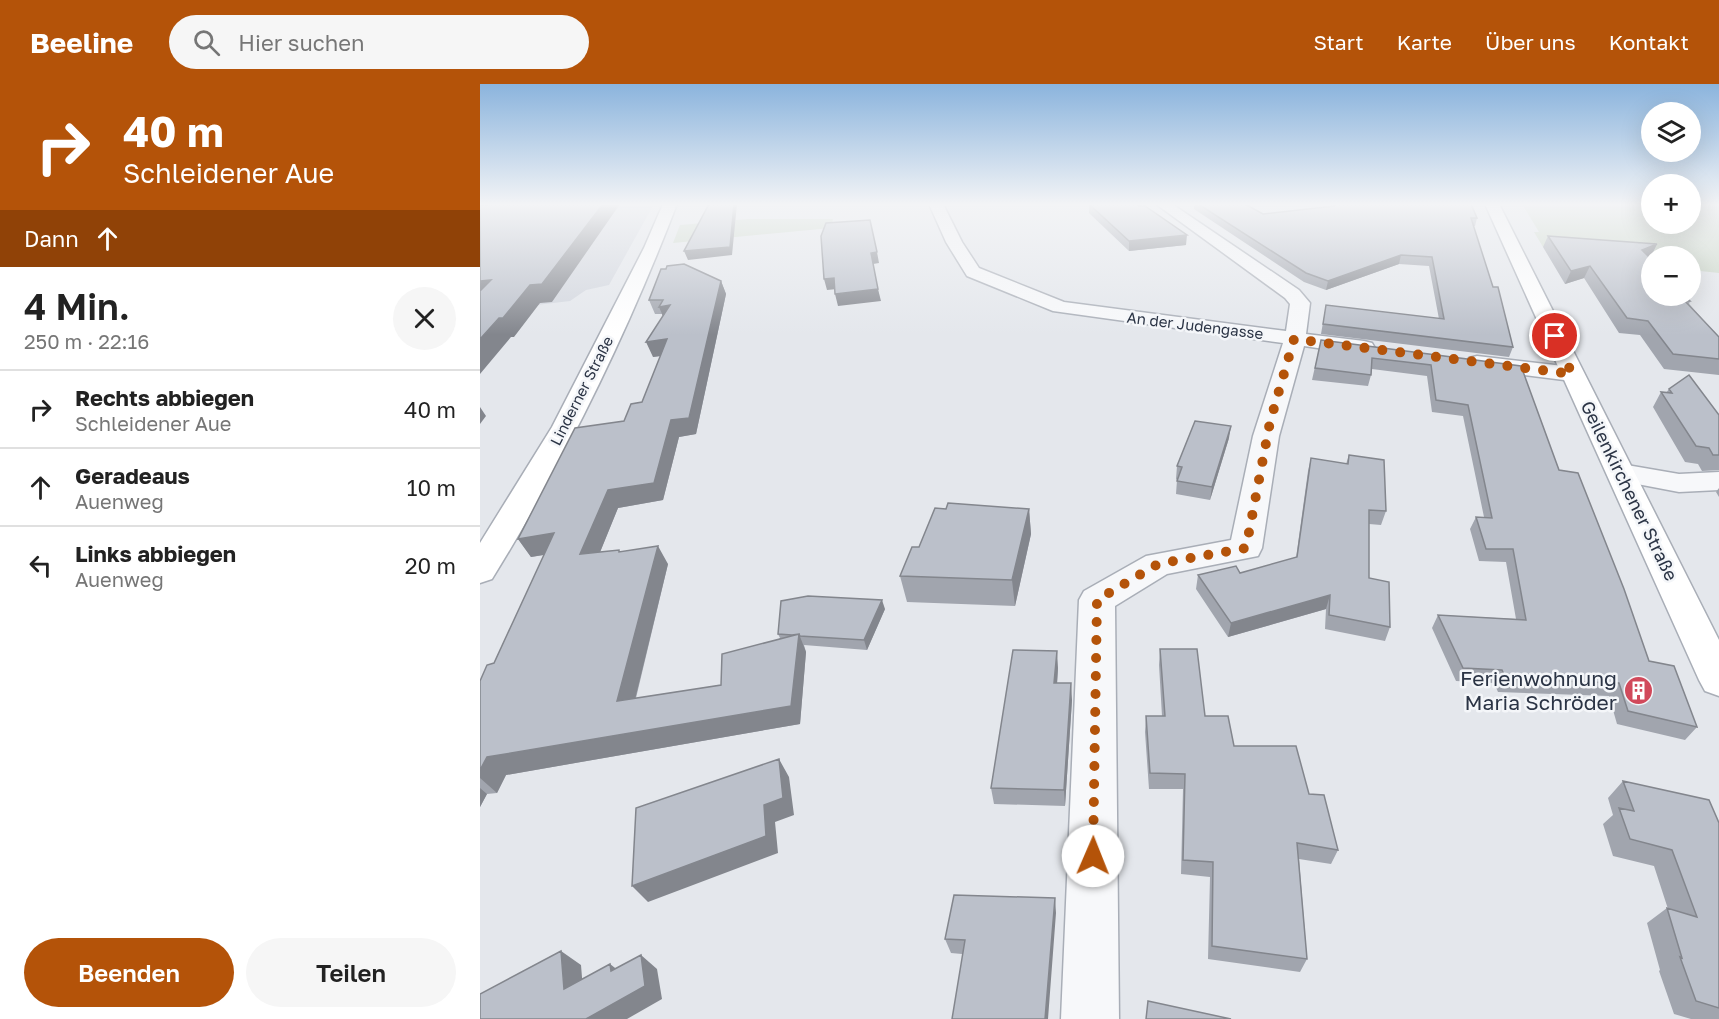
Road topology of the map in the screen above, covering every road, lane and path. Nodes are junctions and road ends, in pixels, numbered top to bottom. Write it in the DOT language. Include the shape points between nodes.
graph roads {
  1 [pos="652,248"];
  2 [pos="958,248"];
  3 [pos="1226,248"];
  4 [pos="1513,248"];
  5 [pos="1294,339"];
  6 [pos="1387,351"];
  7 [pos="1456,360"];
  8 [pos="1572,374"];
  9 [pos="1621,473"];
  10 [pos="1719,481"];
  11 [pos="480,571"];
  12 [pos="1719,680"];
  13 [pos="1090,1019"];
  1 -- 11 [label="street, Linderner Straße" via="565,427"];
  2 -- 5 [label="street, An der Judengasse" via="973,272 1060,307"];
  3 -- 5 [label="street" via="1300,303"];
  4 -- 8 [label="street, Geilenkirchener Straße"];
  5 -- 6 [label="street, An der Judengasse"];
  5 -- 13 [label="street" via="1270,422 1246,548 1158,564 1097,600"];
  7 -- 8 [label="street"];
  8 -- 9 [label="street, Geilenkirchener Straße"];
  9 -- 10 [label="street" via="1679,483"];
  9 -- 12 [label="street, Geilenkirchener Straße"];
}
